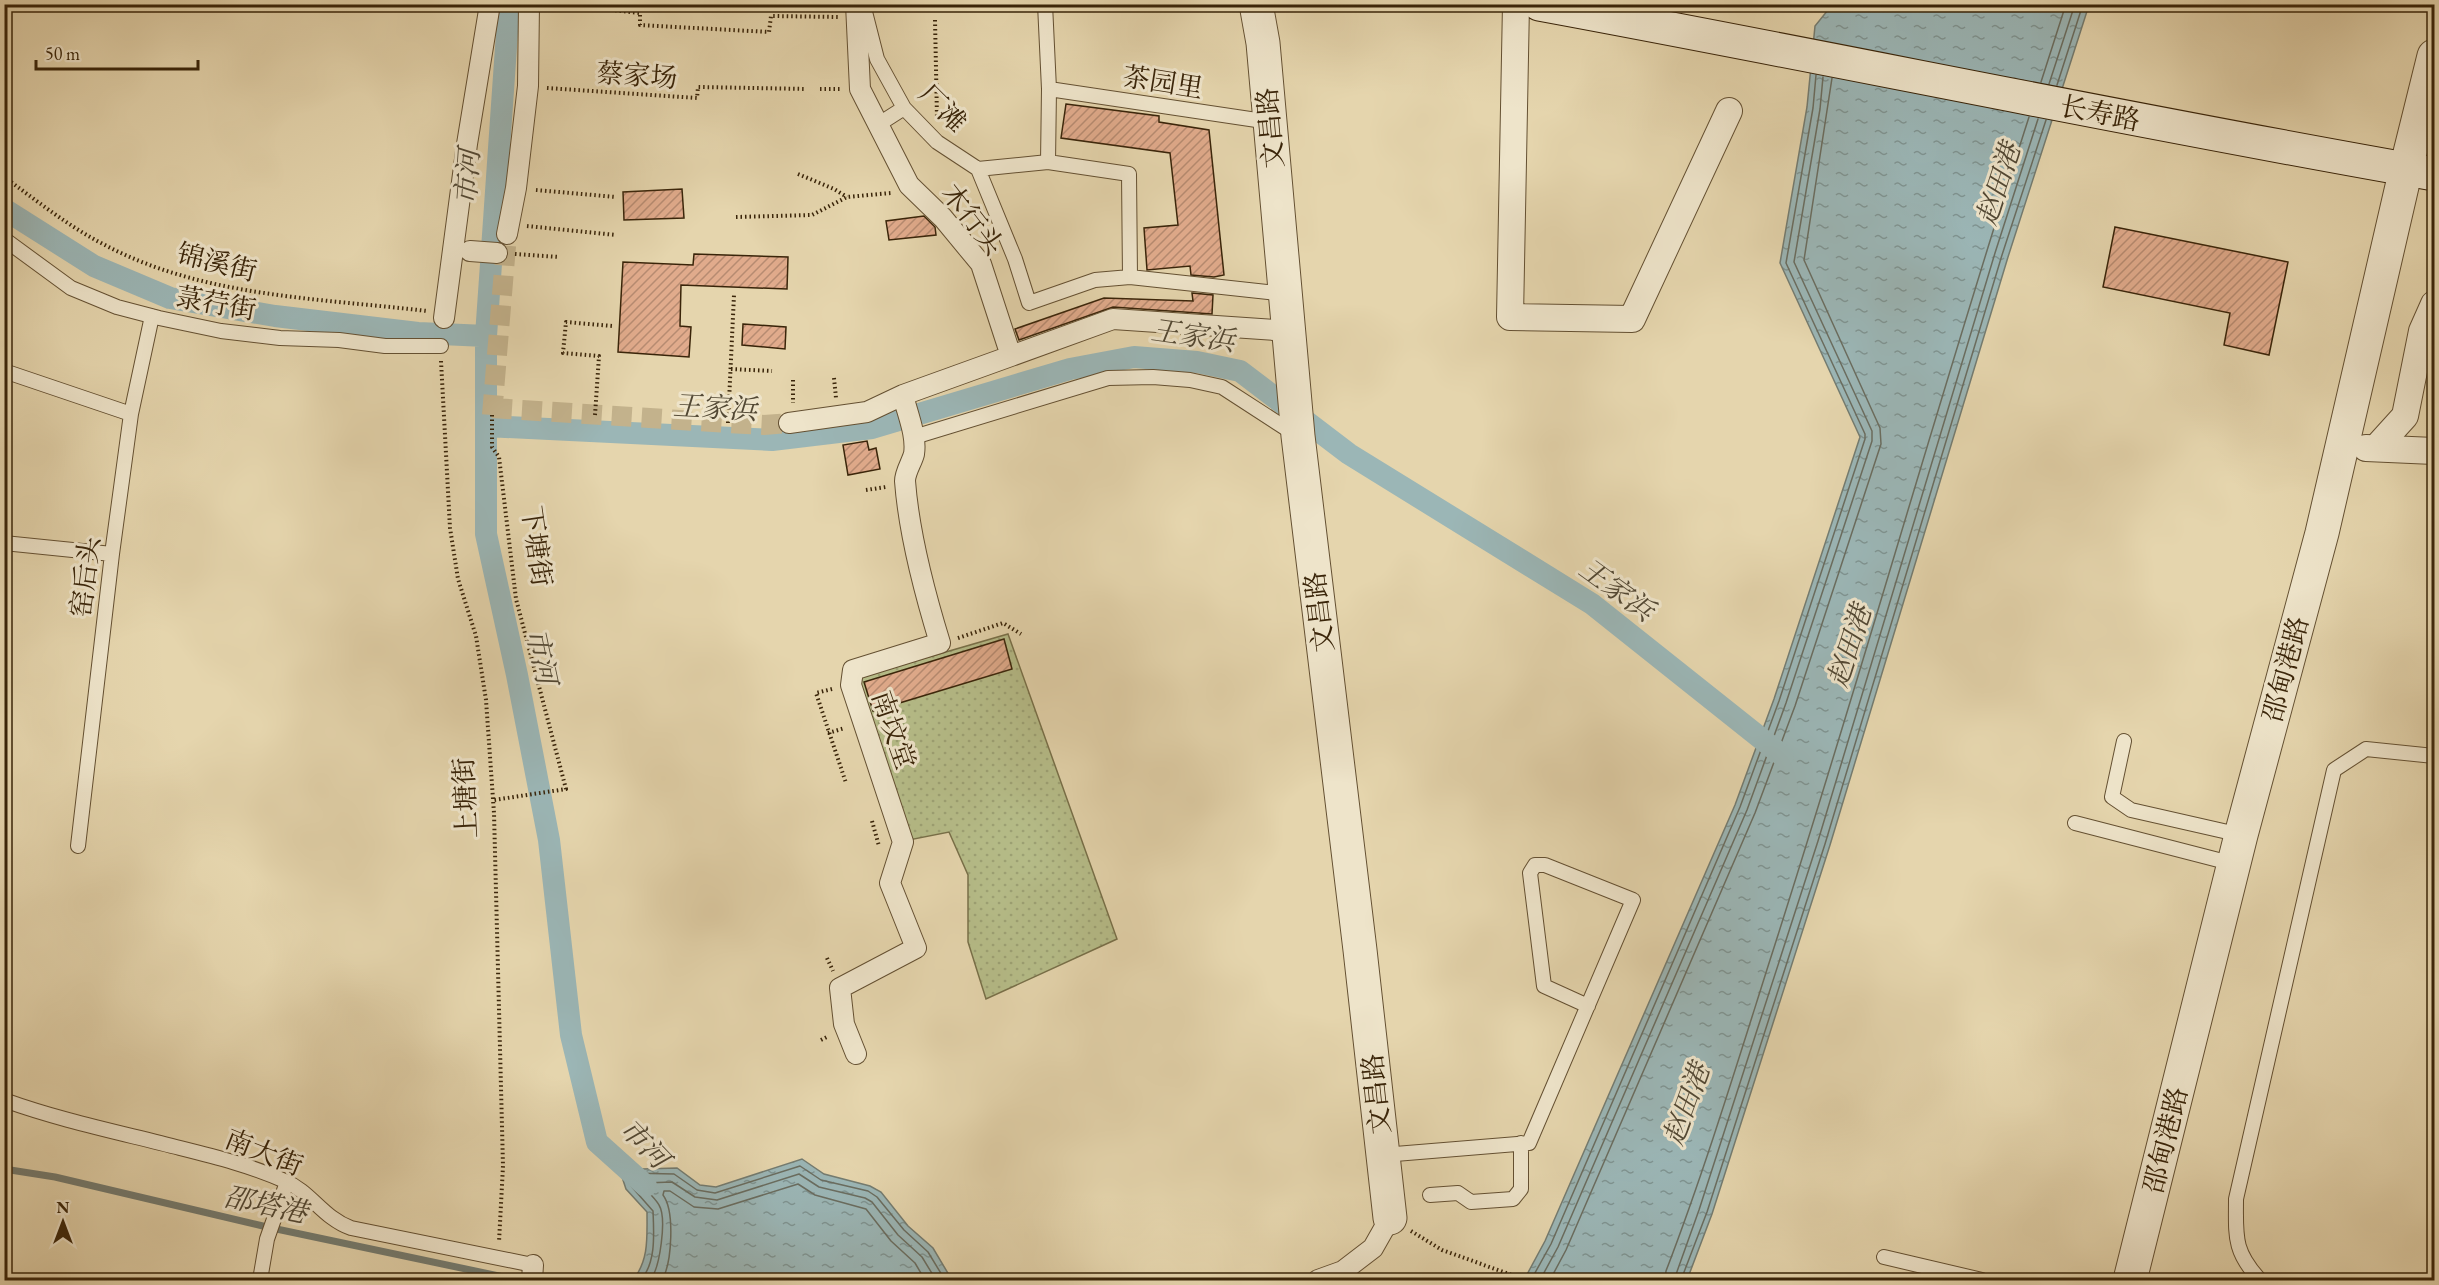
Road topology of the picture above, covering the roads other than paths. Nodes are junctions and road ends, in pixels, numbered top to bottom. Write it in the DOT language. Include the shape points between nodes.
graph roads {
  1 [pos="490,4"];
  2 [pos="529,4"];
  3 [pos="1045,4"];
  4 [pos="1256,4"];
  5 [pos="1516,4"];
  6 [pos="1539,4"];
  7 [pos="858,9"];
  8 [pos="2434,56"];
  9 [pos="1049,89"];
  10 [pos="904,108"];
  11 [pos="1729,111"];
  12 [pos="1270,122"];
  13 [pos="879,124"];
  14 [pos="1048,162"];
  15 [pos="978,169"];
  16 [pos="2420,172"];
  17 [pos="4,239"];
  18 [pos="470,251"];
  19 [pos="1130,277"];
  20 [pos="1286,294"];
  21 [pos="2434,303"];
  22 [pos="152,316"];
  23 [pos="444,316"];
  24 [pos="1289,332"];
  25 [pos="441,346"];
  26 [pos="1011,356"];
  27 [pos="4,371"];
  28 [pos="904,400"];
  29 [pos="131,414"];
  30 [pos="789,423"];
  31 [pos="913,434"];
  32 [pos="1298,436"];
  33 [pos="2342,446"];
  34 [pos="2376,448"];
  35 [pos="2434,451"];
  36 [pos="4,543"];
  37 [pos="112,554"];
  38 [pos="2124,741"];
  39 [pos="2434,756"];
  40 [pos="2075,823"];
  41 [pos="78,846"];
  42 [pos="2237,849"];
  43 [pos="1588,1006"];
  44 [pos="856,1054"];
  45 [pos="4,1100"];
  46 [pos="1521,1143"];
  47 [pos="1383,1155"];
  48 [pos="287,1182"];
  49 [pos="1430,1195"];
  50 [pos="1390,1218"];
  51 [pos="1884,1257"];
  52 [pos="532,1274"];
  53 [pos="260,1281"];
  54 [pos="1318,1281"];
  55 [pos="1982,1281"];
  56 [pos="2130,1281"];
  57 [pos="2260,1281"];
  1 -- 23 [label="street"];
  2 -- 18 [label="street" via="528,86 516,189 504,241"];
  3 -- 9 [label="lane"];
  4 -- 12 [label="street, 文昌路"];
  5 -- 11 [label="street" via="1510,317 1632,319"];
  6 -- 16 [label="street, 长寿路"];
  7 -- 10 [label="lane, 厂滩" via="877,59"];
  7 -- 13 [label="street, 木行头" via="860,89"];
  8 -- 16 [label="street, 邵甸港路"];
  9 -- 12 [label="lane, 茶园里"];
  9 -- 14 [label="lane"];
  10 -- 13 [label="lane"];
  10 -- 15 [label="lane, 厂滩" via="937,142"];
  12 -- 20 [label="street, 文昌路"];
  13 -- 26 [label="street, 木行头" via="909,184 981,264"];
  14 -- 15 [label="lane"];
  14 -- 19 [label="lane" via="1129,174"];
  15 -- 19 [label="lane" via="1029,303 1095,280"];
  16 -- 33 [label="street, 邵甸港路"];
  17 -- 22 [label="lane, 菉荇街" via="71,288"];
  19 -- 20 [label="lane"];
  20 -- 24 [label="street, 文昌路"];
  21 -- 34 [label="street" via="2422,331 2405,416"];
  22 -- 25 [label="lane, 菉荇街" via="221,331 280,338"];
  22 -- 29 [label="lane, 窑后头"];
  24 -- 26 [label="street" via="1113,319"];
  24 -- 32 [label="street, 文昌路"];
  26 -- 28 [label="street"];
  27 -- 29 [label="lane"];
  28 -- 30 [label="street" via="867,412"];
  28 -- 31 [label="street"];
  29 -- 37 [label="lane, 窑后头"];
  31 -- 32 [label="lane" via="1108,378 1153,377 1222,387"];
  31 -- 44 [label="street, 南坟堂" via="914,454 905,481 923,586 940,643 853,670 850,685 903,842 891,883 916,948 840,988 844,1024"];
  32 -- 47 [label="street, 文昌路"];
  33 -- 34 [label="street"];
  33 -- 42 [label="street, 邵甸港路"];
  34 -- 35 [label="street"];
  36 -- 37 [label="lane"];
  37 -- 41 [label="lane, 窑后头"];
  38 -- 42 [label="lane" via="2112,797 2131,810"];
  39 -- 57 [label="lane" via="2366,749 2334,770 2236,1199 2236,1243"];
  40 -- 42 [label="lane"];
  42 -- 56 [label="street, 邵甸港路"];
  43 -- 43 [label="lane" via="1633,900 1545,866 1535,866 1530,873 1544,987"];
  43 -- 46 [label="lane" via="1529,1143"];
  45 -- 48 [label="lane, 南大街" via="58,1118 230,1161"];
  46 -- 47 [label="lane"];
  46 -- 49 [label="lane" via="1521,1189 1513,1199 1471,1202 1458,1193"];
  47 -- 50 [label="street, 文昌路"];
  48 -- 52 [label="lane, 南大街" via="340,1224 497,1258"];
  48 -- 53 [label="lane" via="267,1239"];
  50 -- 54 [label="street" via="1373,1248 1343,1271"];
  51 -- 55 [label="lane"];
}
